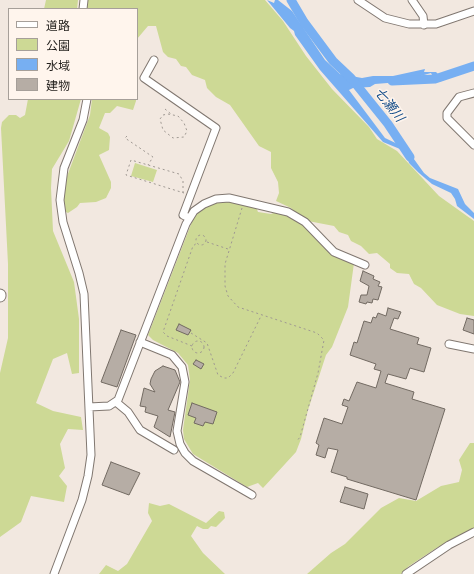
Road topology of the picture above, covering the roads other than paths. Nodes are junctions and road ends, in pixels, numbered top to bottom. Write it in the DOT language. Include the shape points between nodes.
graph roads {
  1 [pos="358,0"];
  2 [pos="412,0"];
  3 [pos="474,10"];
  4 [pos="424,25"];
  5 [pos="154,60"];
  6 [pos="474,93"];
  7 [pos="87,100"];
  8 [pos="474,145"];
  9 [pos="189,218"];
  10 [pos="365,265"];
  11 [pos="140,342"];
  12 [pos="449,344"];
  13 [pos="474,349"];
  14 [pos="116,402"];
  15 [pos="89,407"];
  16 [pos="174,450"];
  17 [pos="252,495"];
  18 [pos="474,532"];
  19 [pos="54,574"];
  20 [pos="406,574"];
  1 -- 4 [label="street" via="390,20"];
  2 -- 4 [label="street" via="423,16"];
  3 -- 4 [label="street" via="446,21"];
  5 -- 9 [label="street" via="144,78 216,128 187,194 183,215"];
  6 -- 8 [label="street" via="459,97 447,113 447,118"];
  7 -- 15 [label="street" via="83,120 64,168 60,200 64,227 84,294"];
  9 -- 10 [label="street" via="196,208 223,198 282,210 301,219 334,252"];
  9 -- 11 [label="street"];
  11 -- 14 [label="street"];
  11 -- 17 [label="street" via="172,355 182,367 185,382 177,431 185,453 193,461"];
  12 -- 13 [label="street"];
  14 -- 15 [label="street" via="109,406"];
  14 -- 16 [label="street" via="128,412 138,428"];
  15 -- 19 [label="street" via="91,447 86,486"];
  18 -- 20 [label="street" via="438,551"];
}
